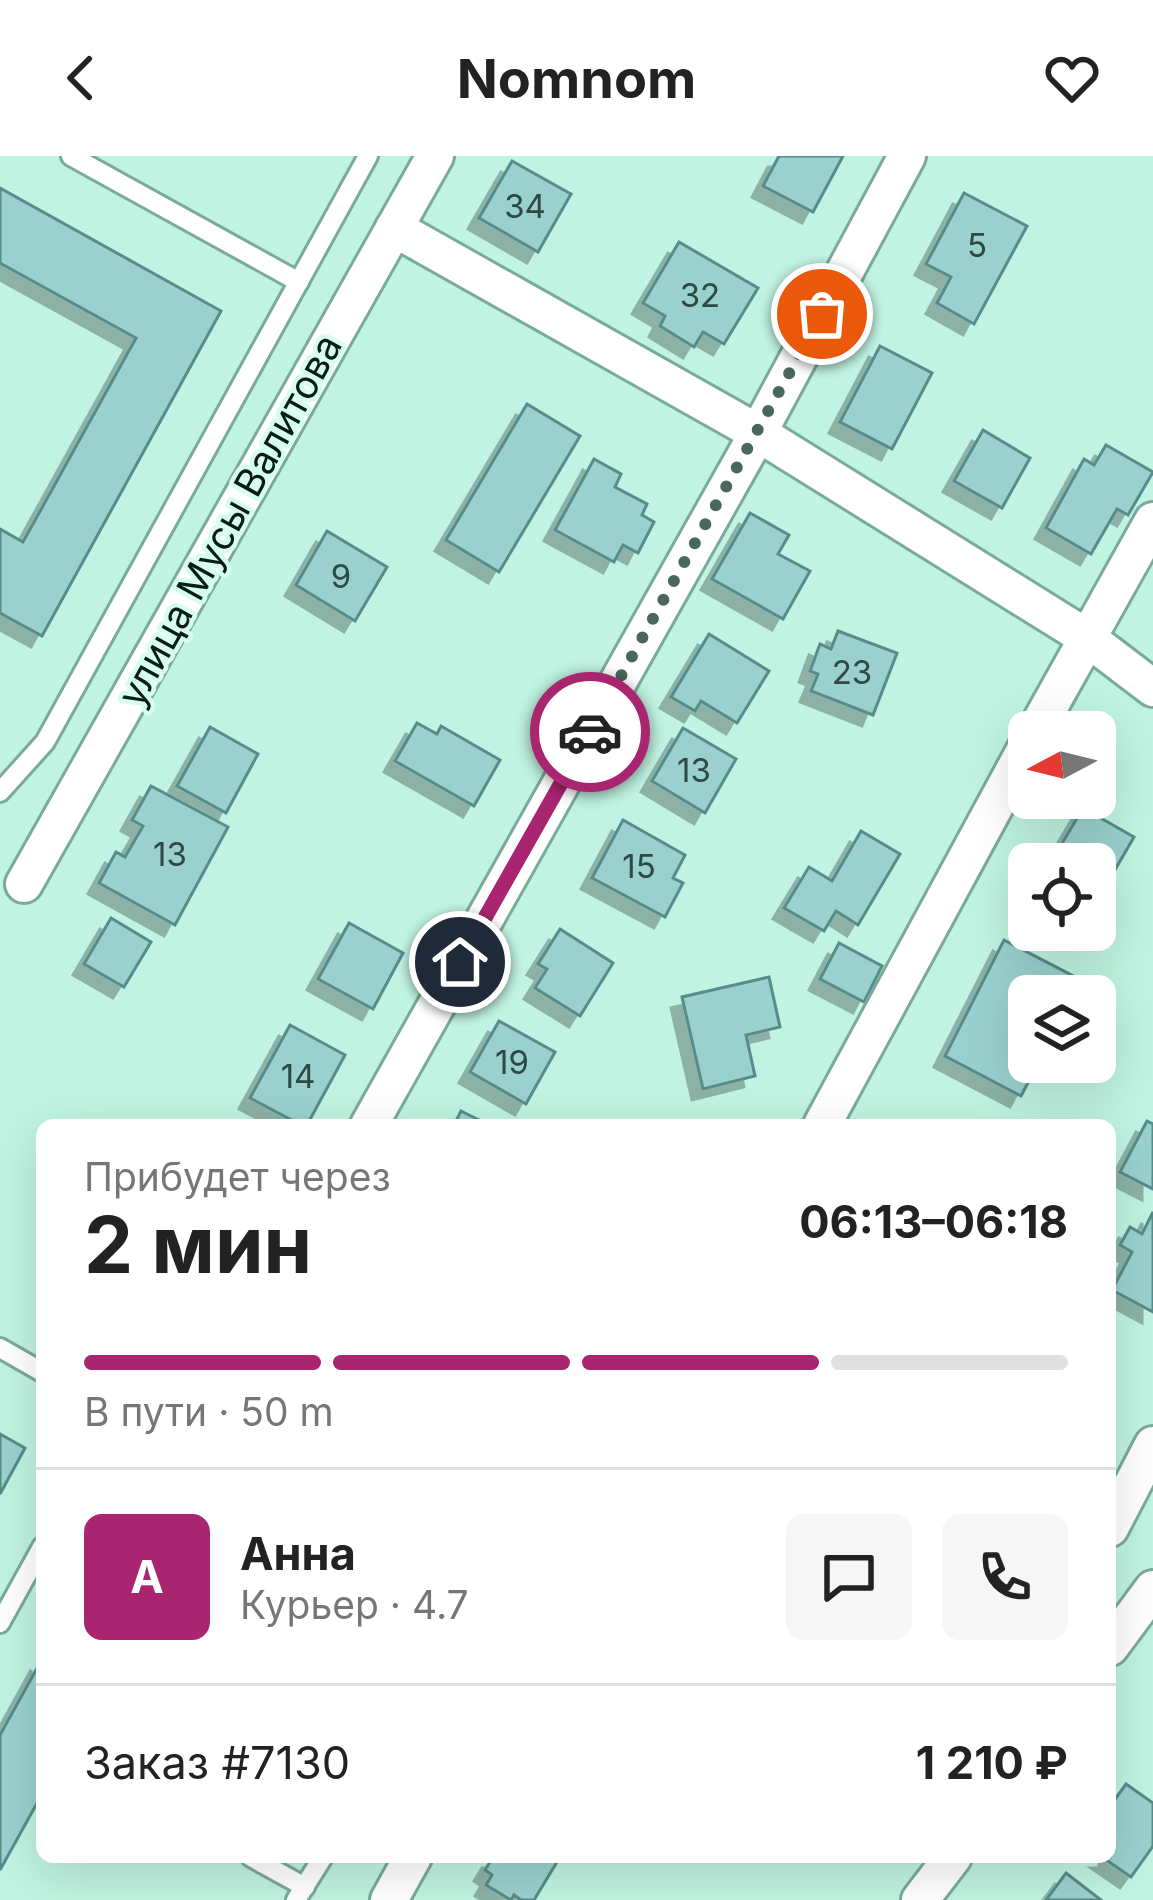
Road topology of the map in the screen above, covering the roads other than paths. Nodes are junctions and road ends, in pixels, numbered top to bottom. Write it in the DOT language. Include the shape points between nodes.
graph roads {
  1 [pos="71,156"];
  2 [pos="368,156"];
  3 [pos="435,156"];
  4 [pos="907,156"];
  5 [pos="394,228"];
  6 [pos="299,282"];
  7 [pos="758,433"];
  8 [pos="1153,521"];
  9 [pos="1086,637"];
  10 [pos="1153,688"];
  11 [pos="1046,711"];
  12 [pos="0,755"];
  13 [pos="22,767"];
  14 [pos="1008,782"];
  15 [pos="0,792"];
  16 [pos="24,884"];
  17 [pos="372,1119"];
  18 [pos="826,1119"];
  19 [pos="0,1348"];
  20 [pos="36,1369"];
  21 [pos="1153,1445"];
  22 [pos="1116,1516"];
  23 [pos="36,1558"];
  24 [pos="1153,1589"];
  25 [pos="0,1624"];
  26 [pos="1116,1639"];
  27 [pos="259,1863"];
  28 [pos="319,1863"];
  29 [pos="410,1863"];
  30 [pos="948,1863"];
  31 [pos="300,1893"];
  32 [pos="388,1900"];
  33 [pos="920,1900"];
  1 -- 6 [label="lane"];
  2 -- 6 [label="lane"];
  3 -- 5 [label="street, улица Мусы Валитова"];
  4 -- 7 [label="street"];
  5 -- 7 [label="street"];
  5 -- 16 [label="street, улица Мусы Валитова"];
  6 -- 13 [label="lane" via="45,742"];
  7 -- 9 [label="street"];
  7 -- 17 [label="street"];
  8 -- 9 [label="street"];
  9 -- 10 [label="street"];
  9 -- 11 [label="street"];
  12 -- 13 [label="lane"];
  13 -- 15 [label="lane"];
  14 -- 18 [label="street"];
  19 -- 20 [label="lane"];
  21 -- 22 [label="street"];
  23 -- 25 [label="lane"];
  24 -- 26 [label="street"];
  27 -- 31 [label="lane"];
  28 -- 31 [label="lane"];
  29 -- 32 [label="street"];
  30 -- 33 [label="street"];
}
